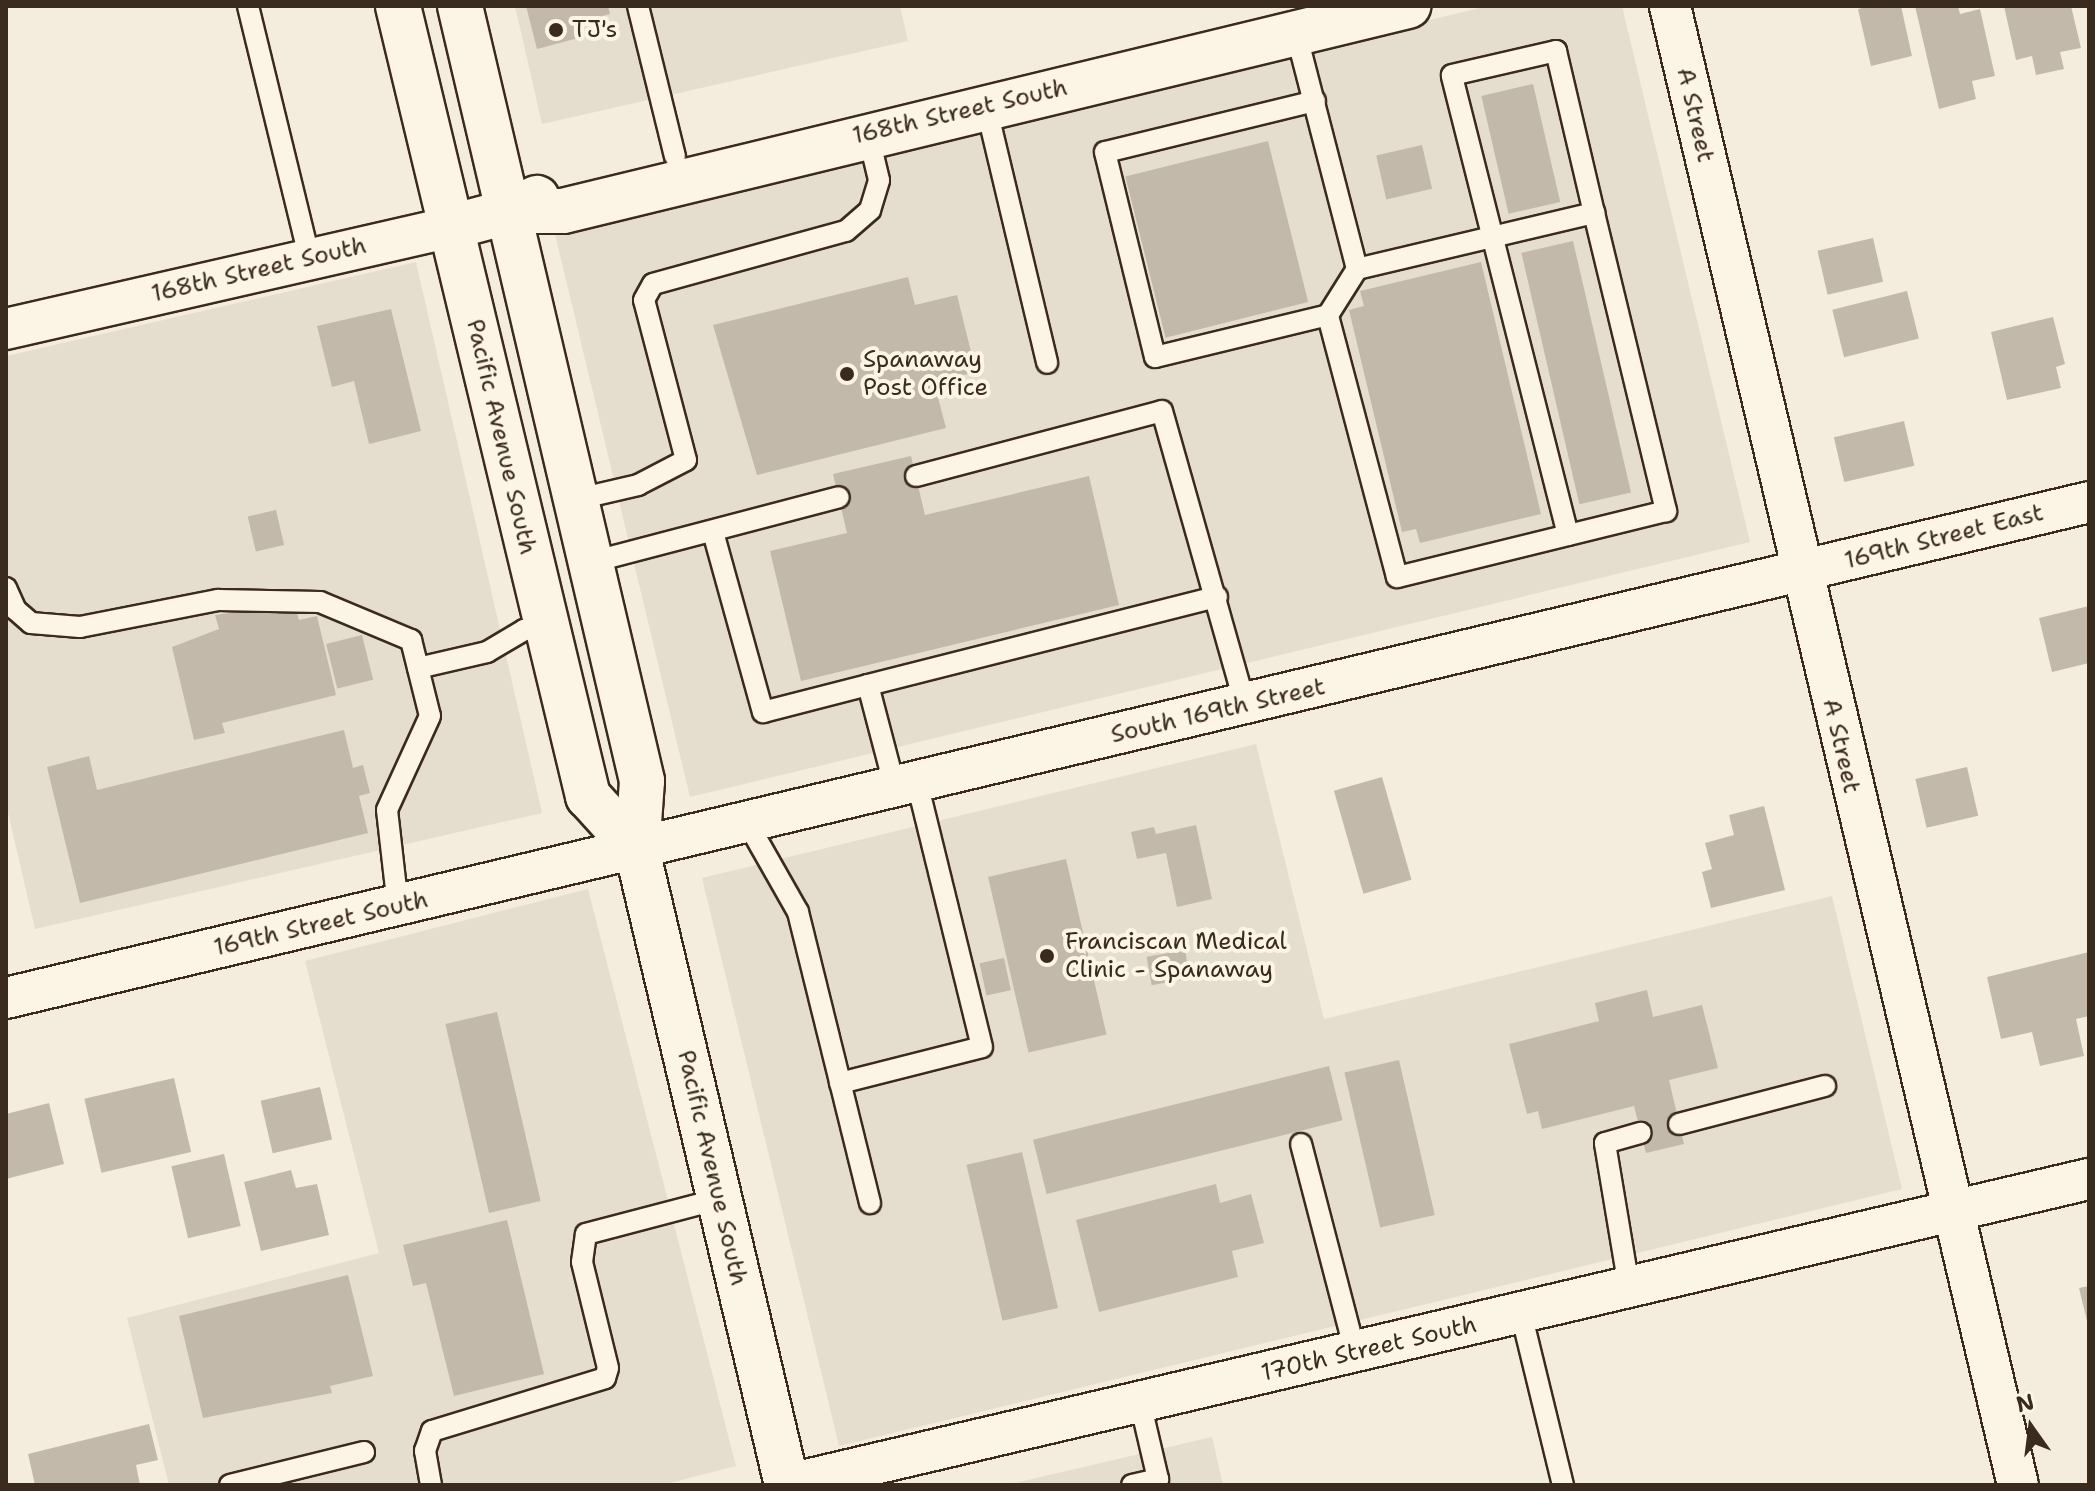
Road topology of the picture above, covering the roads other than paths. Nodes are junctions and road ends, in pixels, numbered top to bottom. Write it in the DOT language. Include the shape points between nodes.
graph roads {
  1 [pos="248,6"];
  2 [pos="398,6"];
  3 [pos="460,6"];
  4 [pos="638,6"];
  5 [pos="1408,6"];
  6 [pos="1670,6"];
  7 [pos="1302,19"];
  8 [pos="1315,101"];
  9 [pos="986,106"];
  10 [pos="868,134"];
  11 [pos="675,157"];
  12 [pos="511,211"];
  13 [pos="1594,213"];
  14 [pos="451,227"];
  15 [pos="1494,236"];
  16 [pos="309,257"];
  17 [pos="1357,269"];
  18 [pos="1328,315"];
  19 [pos="6,329"];
  20 [pos="1047,363"];
  21 [pos="916,476"];
  22 [pos="839,497"];
  23 [pos="578,499"];
  24 [pos="2089,502"];
  25 [pos="713,532"];
  26 [pos="1568,535"];
  27 [pos="592,562"];
  28 [pos="1799,572"];
  29 [pos="6,588"];
  30 [pos="1217,597"];
  31 [pos="547,627"];
  32 [pos="418,668"];
  33 [pos="868,685"];
  34 [pos="1245,705"];
  35 [pos="906,786"];
  36 [pos="748,824"];
  37 [pos="637,850"];
  38 [pos="398,906"];
  39 [pos="6,998"];
  40 [pos="840,1083"];
  41 [pos="1825,1086"];
  42 [pos="1679,1124"];
  43 [pos="1641,1133"];
  44 [pos="1301,1144"];
  45 [pos="2089,1179"];
  46 [pos="719,1199"];
  47 [pos="870,1203"];
  48 [pos="1953,1212"];
  49 [pos="1629,1287"];
  50 [pos="1521,1313"];
  51 [pos="1355,1352"];
  52 [pos="1140,1402"];
  53 [pos="364,1452"];
  54 [pos="281,1479"];
  55 [pos="230,1485"];
  56 [pos="431,1485"];
  57 [pos="786,1485"];
  58 [pos="1134,1485"];
  59 [pos="1563,1485"];
  60 [pos="2018,1485"];
  1 -- 16 [label="lane"];
  2 -- 14 [label="main road, Pacific Avenue South"];
  3 -- 12 [label="main road, Pacific Avenue South"];
  4 -- 11 [label="lane"];
  5 -- 7 [label="main road, 168th Street South"];
  6 -- 28 [label="street, A Street"];
  7 -- 8 [label="lane"];
  7 -- 9 [label="main road, 168th Street South"];
  7 -- 11 [label="main road, 168th Street South"];
  8 -- 17 [label="lane"];
  8 -- 18 [label="lane" via="1105,152 1155,357"];
  9 -- 10 [label="main road, 168th Street South"];
  9 -- 20 [label="lane"];
  10 -- 12 [label="main road, 168th Street South" via="563,211"];
  10 -- 23 [label="lane" via="879,180 870,210 846,231 653,284 644,300 686,460 638,485"];
  11 -- 12 [label="main road, 168th Street South" via="560,186"];
  12 -- 14 [label="main road, 168th Street South"];
  12 -- 23 [label="main road, Pacific Avenue South"];
  13 -- 15 [label="lane"];
  13 -- 15 [label="lane" via="1556,51 1452,75"];
  13 -- 26 [label="lane" via="1666,511"];
  14 -- 16 [label="street, 168th Street South"];
  14 -- 31 [label="main road, Pacific Avenue South"];
  15 -- 17 [label="lane"];
  15 -- 26 [label="lane"];
  16 -- 19 [label="street, 168th Street South"];
  17 -- 18 [label="lane"];
  18 -- 26 [label="lane" via="1397,577"];
  21 -- 30 [label="lane" via="1162,411"];
  22 -- 25 [label="lane"];
  23 -- 27 [label="main road, Pacific Avenue South"];
  24 -- 28 [label="street, 169th Street East"];
  25 -- 27 [label="lane"];
  25 -- 33 [label="lane" via="763,712"];
  27 -- 37 [label="main road, Pacific Avenue South" via="642,781"];
  28 -- 34 [label="street, South 169th Street"];
  28 -- 48 [label="street, A Street"];
  29 -- 32 [label="lane" via="16,610 31,623 80,627 218,600 320,602 411,640"];
  30 -- 33 [label="lane"];
  30 -- 34 [label="lane"];
  31 -- 32 [label="lane" via="524,630 487,652"];
  31 -- 37 [label="main road, Pacific Avenue South" via="588,796"];
  32 -- 38 [label="lane" via="430,716 387,810"];
  33 -- 35 [label="lane"];
  34 -- 35 [label="street, South 169th Street"];
  35 -- 36 [label="street, South 169th Street"];
  35 -- 40 [label="lane" via="982,1047"];
  36 -- 37 [label="street, South 169th Street"];
  36 -- 40 [label="lane" via="798,912"];
  37 -- 38 [label="street, 169th Street South"];
  37 -- 46 [label="main road, Pacific Avenue South"];
  38 -- 39 [label="street, 169th Street South"];
  40 -- 47 [label="lane"];
  41 -- 42 [label="lane"];
  43 -- 49 [label="lane" via="1605,1143"];
  44 -- 51 [label="lane"];
  45 -- 48 [label="street, 170th Street South"];
  46 -- 56 [label="lane" via="586,1234 582,1262 608,1368 605,1378 432,1431 425,1451"];
  46 -- 57 [label="main road, Pacific Avenue South"];
  48 -- 49 [label="street, 170th Street South"];
  48 -- 60 [label="street, A Street"];
  49 -- 50 [label="street, 170th Street South"];
  50 -- 51 [label="street, 170th Street South"];
  50 -- 59 [label="lane"];
  51 -- 52 [label="street, 170th Street South"];
  52 -- 57 [label="street, 170th Street South"];
  52 -- 58 [label="lane" via="1158,1479"];
  53 -- 54 [label="lane"];
  54 -- 55 [label="lane"];
}
